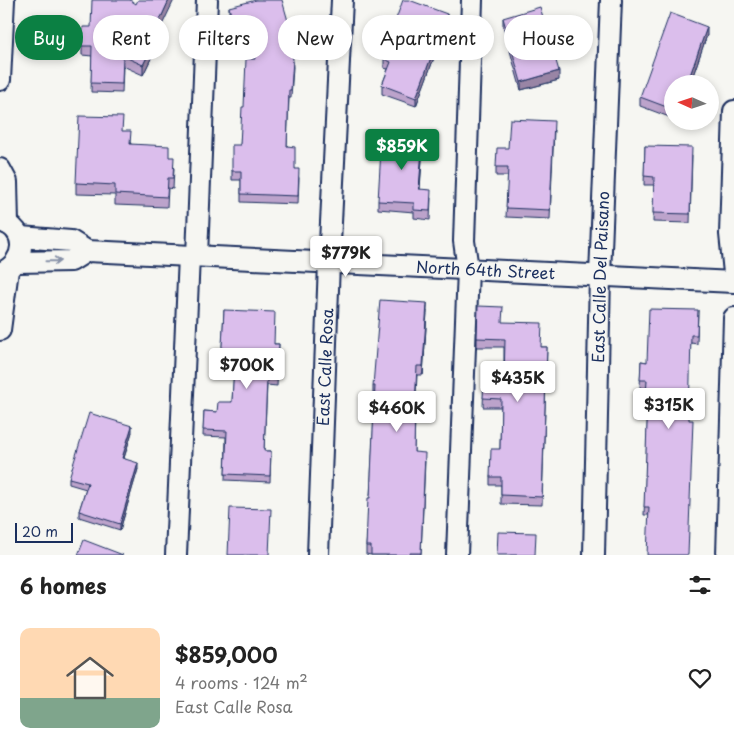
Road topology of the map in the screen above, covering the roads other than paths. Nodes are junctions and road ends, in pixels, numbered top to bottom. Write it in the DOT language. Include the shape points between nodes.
graph roads {
  1 [pos="4,0"];
  2 [pos="207,0"];
  3 [pos="342,0"];
  4 [pos="472,0"];
  5 [pos="611,0"];
  6 [pos="0,80"];
  7 [pos="734,111"];
  8 [pos="0,169"];
  9 [pos="9,227"];
  10 [pos="87,251"];
  11 [pos="193,256"];
  12 [pos="329,263"];
  13 [pos="8,268"];
  14 [pos="468,269"];
  15 [pos="734,273"];
  16 [pos="600,275"];
  17 [pos="734,282"];
  18 [pos="734,318"];
  19 [pos="0,330"];
  20 [pos="176,555"];
  21 [pos="318,555"];
  22 [pos="458,555"];
  23 [pos="594,555"];
  24 [pos="728,555"];
  1 -- 6 [label="street"];
  2 -- 11 [label="street"];
  3 -- 12 [label="street, East Calle Rosa"];
  4 -- 14 [label="street" via="464,241"];
  5 -- 16 [label="street, East Calle Del Paisano"];
  7 -- 15 [label="street" via="730,234"];
  8 -- 9 [label="street" via="7,182"];
  9 -- 10 [label="street, North 64th Street" via="71,241"];
  9 -- 13 [label="street" via="21,250"];
  10 -- 11 [label="street, North 64th Street"];
  13 -- 10 [label="street, North 64th Street, one-way" via="71,260"];
  11 -- 12 [label="street, North 64th Street"];
  11 -- 20 [label="street"];
  12 -- 14 [label="street, North 64th Street"];
  12 -- 21 [label="street, East Calle Rosa"];
  13 -- 19 [label="street"];
  14 -- 16 [label="street, North 64th Street"];
  14 -- 22 [label="street"];
  16 -- 17 [label="street, North 64th Street"];
  16 -- 23 [label="street, East Calle Del Paisano"];
  18 -- 24 [label="street"];
}
